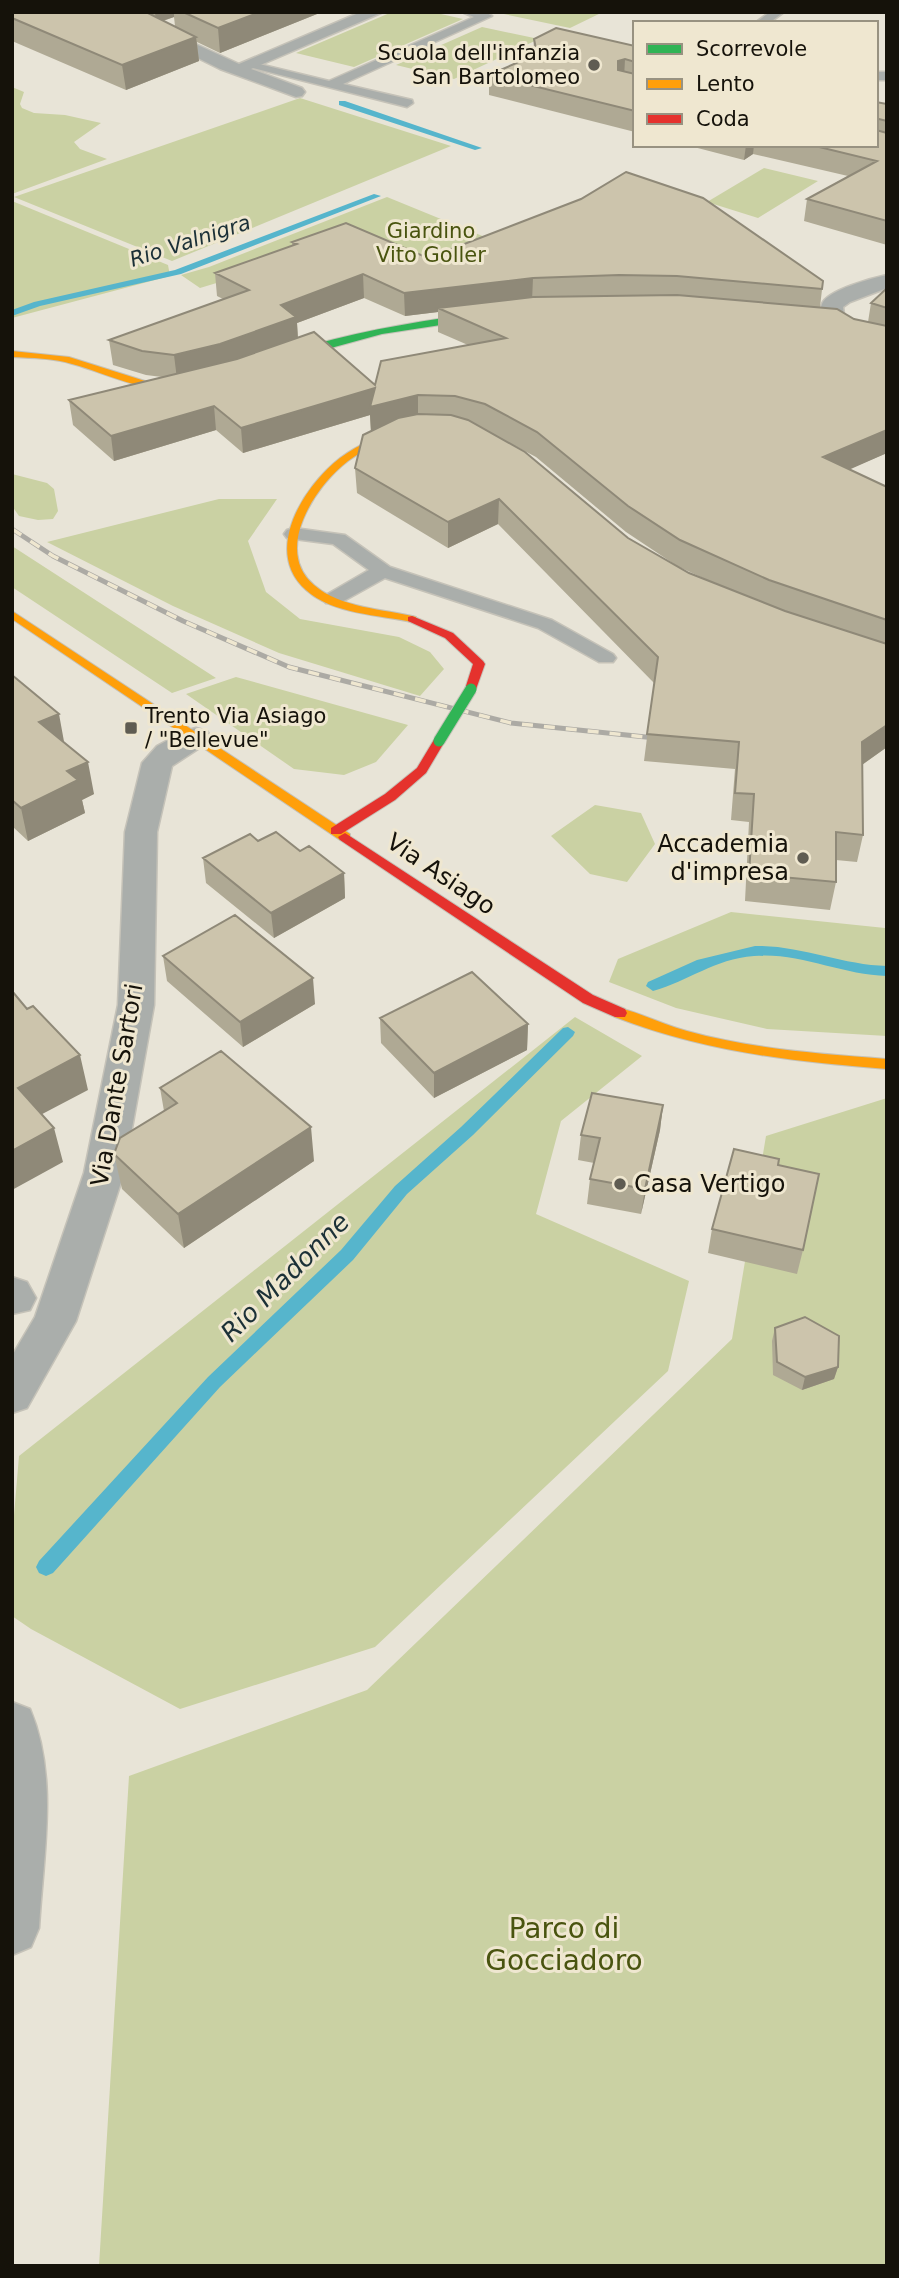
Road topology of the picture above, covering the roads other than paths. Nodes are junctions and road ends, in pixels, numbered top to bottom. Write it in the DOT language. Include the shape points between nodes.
graph roads {
  1 [pos="113,12"];
  2 [pos="375,12"];
  3 [pos="468,12"];
  4 [pos="177,24"];
  5 [pos="155,32"];
  6 [pos="247,65"];
  7 [pos="330,85"];
  8 [pos="296,92"];
  9 [pos="407,103"];
  10 [pos="887,281"];
  11 [pos="505,314"];
  12 [pos="816,323"];
  13 [pos="844,327"];
  14 [pos="12,354"];
  15 [pos="261,371"];
  16 [pos="202,383"];
  17 [pos="430,429"];
  18 [pos="294,534"];
  19 [pos="383,571"];
  20 [pos="333,599"];
  21 [pos="12,614"];
  22 [pos="606,658"];
  23 [pos="196,737"];
  24 [pos="336,831"];
  25 [pos="887,1064"];
  26 [pos="12,1395"];
  27 [pos="12,1726"];
  28 [pos="12,1928"];
  1 -- 5 [label="street"];
  2 -- 6 [label="street"];
  3 -- 7 [label="lane" via="486,16"];
  4 -- 5 [label="street"];
  5 -- 8 [label="street"];
  6 -- 7 [label="lane"];
  7 -- 9 [label="lane"];
  10 -- 13 [label="street" via="832,305 832,315"];
  11 -- 15 [label="street" via="394,327 302,350"];
  12 -- 13 [label="street"];
  14 -- 16 [label="street" via="76,362 160,389"];
  17 -- 18 [label="street" via="391,434 343,459 324,474"];
  18 -- 19 [label="lane" via="338,539"];
  18 -- 20 [label="street" via="291,555 309,588"];
  19 -- 20 [label="lane"];
  19 -- 22 [label="lane" via="545,624"];
  20 -- 24 [label="street, bridge" via="449,633 468,647 479,664 471,689 422,770 390,797"];
  21 -- 23 [label="street, Via Asiago"];
  23 -- 24 [label="street, Via Asiago"];
  23 -- 26 [label="street, Via Dante Sartori" via="157,763 141,832 136,1005 104,1173 55,1321"];
  24 -- 25 [label="street, Via Asiago" via="554,978 625,1017 749,1052"];
  27 -- 28 [label="street" via="22,1777"];
}
